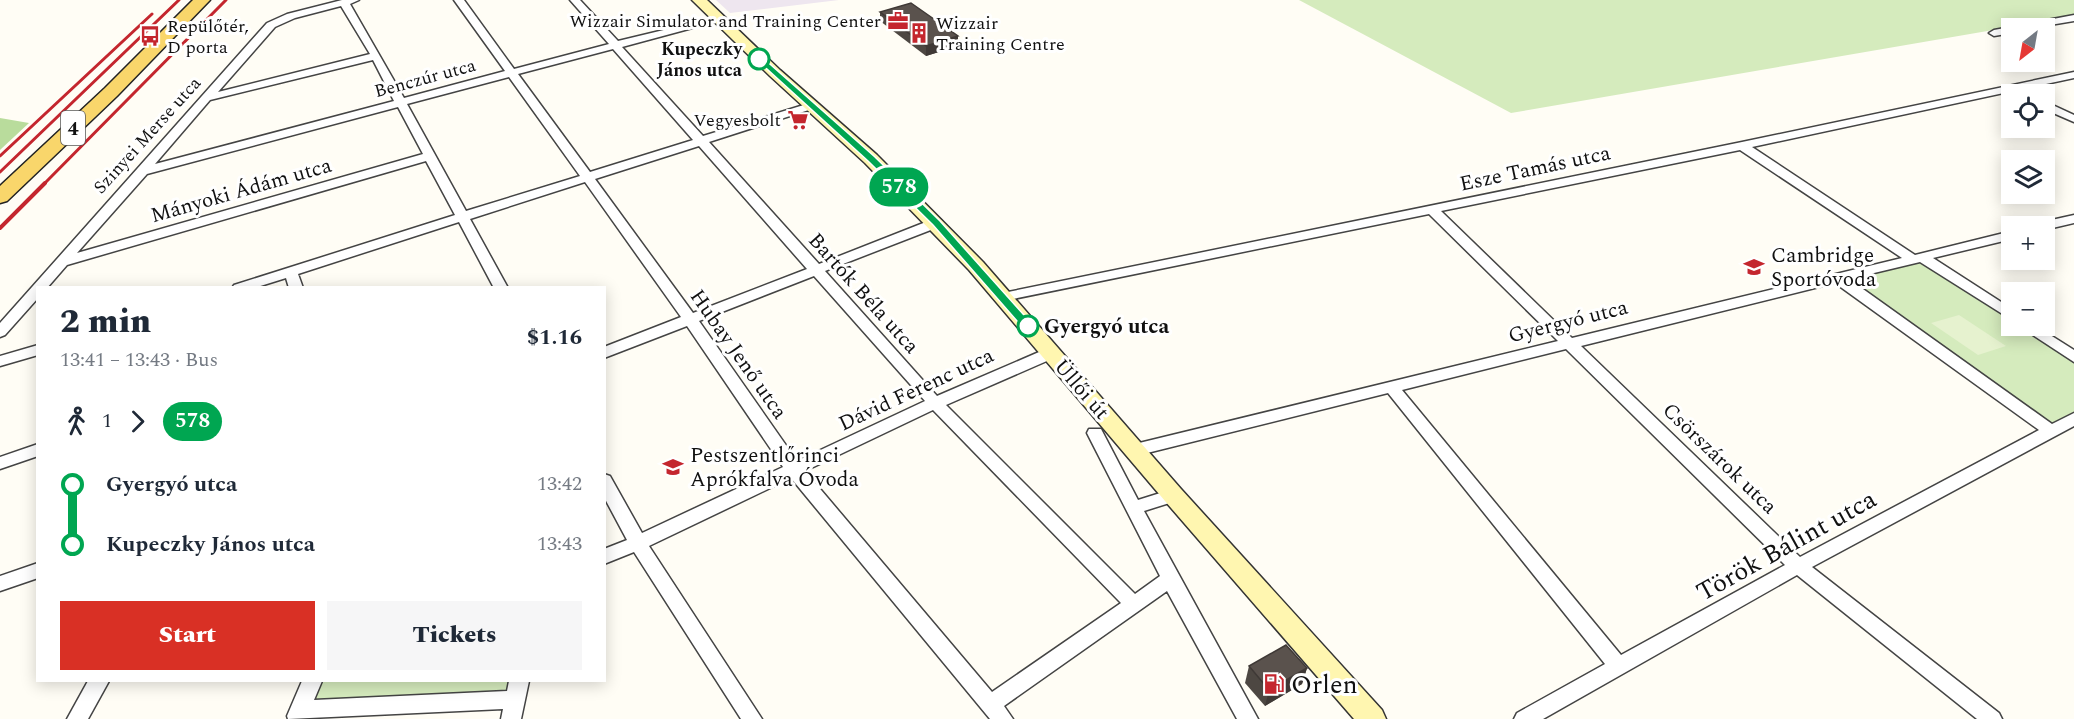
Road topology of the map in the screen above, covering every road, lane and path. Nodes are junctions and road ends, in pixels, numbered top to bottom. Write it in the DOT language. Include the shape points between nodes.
graph roads {
  1 [pos="193,0"];
  2 [pos="202,0"];
  3 [pos="459,0"];
  4 [pos="575,0"];
  5 [pos="699,0"];
  6 [pos="349,1"];
  7 [pos="718,18"];
  8 [pos="2074,18"];
  9 [pos="2055,21"];
  10 [pos="2001,32"];
  11 [pos="1994,33"];
  12 [pos="616,45"];
  13 [pos="376,56"];
  14 [pos="512,73"];
  15 [pos="2074,75"];
  16 [pos="2032,84"];
  17 [pos="2001,91"];
  18 [pos="207,98"];
  19 [pos="401,103"];
  20 [pos="811,106"];
  21 [pos="2055,110"];
  22 [pos="2074,119"];
  23 [pos="700,142"];
  24 [pos="1742,146"];
  25 [pos="430,156"];
  26 [pos="142,171"];
  27 [pos="588,178"];
  28 [pos="0,185"];
  29 [pos="0,197"];
  30 [pos="1432,210"];
  31 [pos="462,218"];
  32 [pos="2074,219"];
  33 [pos="936,223"];
  34 [pos="2055,223"];
  35 [pos="2001,238"];
  36 [pos="1918,259"];
  37 [pos="62,262"];
  38 [pos="815,270"];
  39 [pos="291,272"];
  40 [pos="1838,278"];
  41 [pos="41,286"];
  42 [pos="246,286"];
  43 [pos="295,286"];
  44 [pos="500,286"];
  45 [pos="36,291"];
  46 [pos="1003,297"];
  47 [pos="2001,309"];
  48 [pos="690,320"];
  49 [pos="0,332"];
  50 [pos="2041,336"];
  51 [pos="1569,342"];
  52 [pos="36,351"];
  53 [pos="606,351"];
  54 [pos="1051,353"];
  55 [pos="2074,357"];
  56 [pos="0,362"];
  57 [pos="1390,386"];
  58 [pos="935,403"];
  59 [pos="2074,419"];
  60 [pos="2051,431"];
  61 [pos="1095,433"];
  62 [pos="1135,450"];
  63 [pos="36,451"];
  64 [pos="0,463"];
  65 [pos="794,470"];
  66 [pos="606,484"];
  67 [pos="1173,495"];
  68 [pos="1135,507"];
  69 [pos="638,543"];
  70 [pos="606,556"];
  71 [pos="1798,566"];
  72 [pos="36,571"];
  73 [pos="1170,579"];
  74 [pos="0,584"];
  75 [pos="1133,604"];
  76 [pos="1618,666"];
  77 [pos="98,682"];
  78 [pos="312,682"];
  79 [pos="514,707"];
  80 [pos="997,711"];
  81 [pos="298,715"];
  82 [pos="77,719"];
  83 [pos="752,719"];
  84 [pos="1248,719"];
  85 [pos="1372,719"];
  86 [pos="1524,719"];
  87 [pos="1992,719"];
  1 -- 28 [label="main road, 4"];
  2 -- 29 [label="main road, 4"];
  3 -- 14 [label="street, Hubay Jenő utca"];
  4 -- 12 [label="street, Bartók Béla utca"];
  5 -- 7 [label="main road, Üllői út"];
  6 -- 13 [label="street"];
  6 -- 18 [label="street, Szinyei Merse utca" via="272,25"];
  7 -- 12 [label="street, Benczúr utca"];
  7 -- 20 [label="main road, Üllői út"];
  8 -- 9 [label="street"];
  10 -- 11 [label="street"];
  12 -- 14 [label="street, Benczúr utca"];
  12 -- 23 [label="street, Bartók Béla utca"];
  13 -- 18 [label="street"];
  13 -- 19 [label="street"];
  14 -- 19 [label="street, Benczúr utca"];
  14 -- 27 [label="street, Hubay Jenő utca"];
  15 -- 16 [label="street, Esze Tamás utca"];
  17 -- 24 [label="street, Esze Tamás utca"];
  18 -- 26 [label="street, Szinyei Merse utca"];
  19 -- 25 [label="street"];
  19 -- 26 [label="street, Benczúr utca"];
  20 -- 23 [label="street"];
  20 -- 33 [label="main road, Üllői út"];
  21 -- 22 [label="street"];
  23 -- 27 [label="street"];
  23 -- 38 [label="street, Bartók Béla utca"];
  24 -- 30 [label="street, Esze Tamás utca"];
  24 -- 36 [label="street"];
  25 -- 31 [label="street"];
  25 -- 37 [label="street, Mányoki Ádám utca"];
  26 -- 37 [label="street, Szinyei Merse utca"];
  27 -- 31 [label="street"];
  27 -- 48 [label="street, Hubay Jenő utca"];
  30 -- 46 [label="street, Esze Tamás utca"];
  30 -- 51 [label="street, Csörszárok utca"];
  31 -- 39 [label="street"];
  31 -- 44 [label="street"];
  32 -- 34 [label="street"];
  33 -- 38 [label="street"];
  33 -- 46 [label="main road, Üllői út"];
  35 -- 36 [label="street, Gyergyó utca"];
  36 -- 40 [label="street, Gyergyó utca"];
  36 -- 47 [label="street"];
  37 -- 41 [label="street, Szinyei Merse utca"];
  38 -- 48 [label="street"];
  38 -- 58 [label="street, Bartók Béla utca"];
  39 -- 42 [label="street"];
  39 -- 43 [label="street"];
  40 -- 51 [label="street, Gyergyó utca"];
  40 -- 60 [label="street"];
  45 -- 49 [label="street, Szinyei Merse utca"];
  46 -- 54 [label="main road, Üllői út"];
  48 -- 53 [label="street"];
  48 -- 65 [label="street, Hubay Jenő utca"];
  50 -- 55 [label="street"];
  51 -- 57 [label="street, Gyergyó utca"];
  51 -- 71 [label="street, Csörszárok utca"];
  52 -- 56 [label="street"];
  54 -- 58 [label="street, Dávid Ferenc utca"];
  54 -- 62 [label="main road, Üllői út"];
  57 -- 62 [label="street, Gyergyó utca"];
  57 -- 76 [label="street"];
  58 -- 65 [label="street, Dávid Ferenc utca"];
  58 -- 75 [label="street, Bartók Béla utca"];
  59 -- 60 [label="street, Török Bálint utca"];
  60 -- 71 [label="street, Török Bálint utca"];
  61 -- 68 [label="street"];
  62 -- 67 [label="main road, Üllői út"];
  63 -- 64 [label="street"];
  65 -- 69 [label="street, Dávid Ferenc utca"];
  65 -- 80 [label="street, Hubay Jenő utca"];
  66 -- 69 [label="street"];
  67 -- 68 [label="street"];
  67 -- 85 [label="main road, Üllői út"];
  68 -- 73 [label="street"];
  69 -- 70 [label="street, Dávid Ferenc utca"];
  69 -- 83 [label="street"];
  71 -- 76 [label="street, Török Bálint utca"];
  71 -- 87 [label="street, Csörszárok utca"];
  72 -- 74 [label="street"];
  73 -- 75 [label="street"];
  73 -- 84 [label="street"];
  75 -- 80 [label="street"];
  76 -- 86 [label="street, Török Bálint utca"];
  77 -- 82 [label="street"];
  78 -- 81 [label="street"];
  79 -- 81 [label="street"];
}
